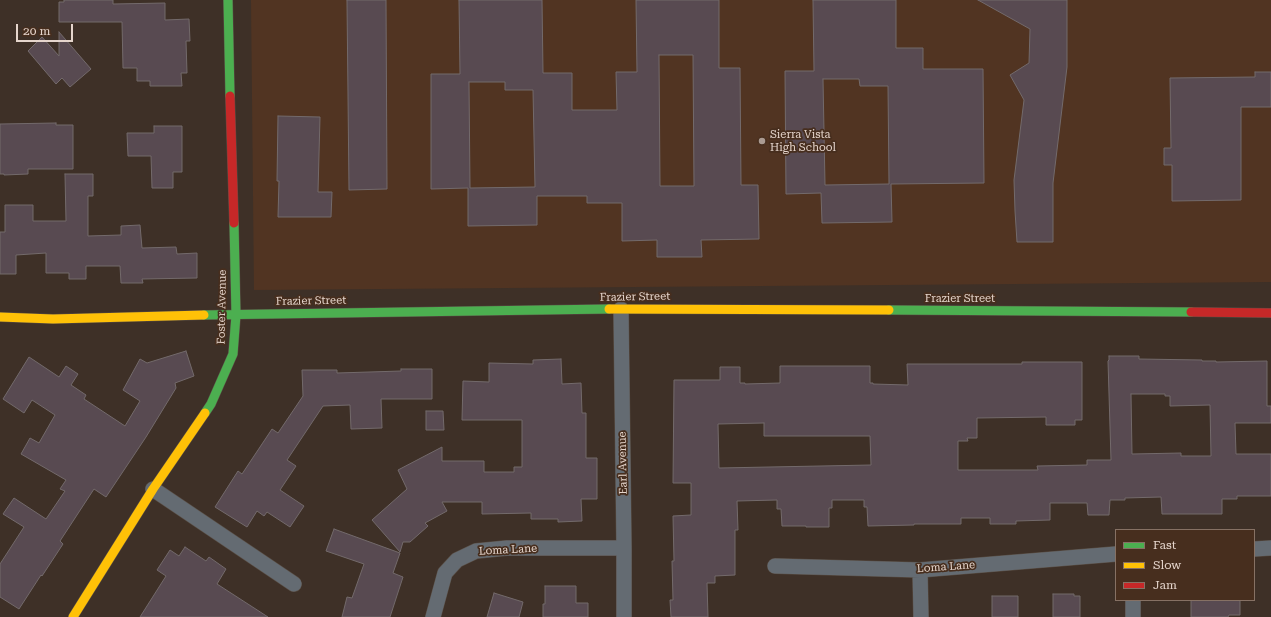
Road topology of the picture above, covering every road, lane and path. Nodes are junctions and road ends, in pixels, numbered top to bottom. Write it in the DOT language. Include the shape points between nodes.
graph roads {
  1 [pos="228,0"];
  2 [pos="621,309"];
  3 [pos="1271,313"];
  4 [pos="236,315"];
  5 [pos="0,317"];
  6 [pos="153,489"];
  7 [pos="624,548"];
  8 [pos="1271,548"];
  9 [pos="1255,549"];
  10 [pos="1115,554"];
  11 [pos="775,566"];
  12 [pos="920,570"];
  13 [pos="294,584"];
  14 [pos="1133,601"];
  15 [pos="73,617"];
  16 [pos="433,617"];
  17 [pos="624,617"];
  18 [pos="921,617"];
  19 [pos="1133,617"];
  1 -- 4 [label="street, Foster Avenue"];
  2 -- 3 [label="street, Frazier Street"];
  2 -- 4 [label="street, Frazier Street"];
  2 -- 7 [label="street, Earl Avenue"];
  4 -- 5 [label="street, Frazier Street" via="53,319"];
  4 -- 6 [label="street, Foster Avenue" via="233,354 211,404"];
  6 -- 13 [label="street"];
  6 -- 15 [label="street, Foster Avenue"];
  7 -- 16 [label="street, Loma Lane" via="506,548 476,551 457,560 445,573"];
  7 -- 17 [label="street, Earl Avenue"];
  8 -- 9 [label="street"];
  10 -- 12 [label="street, Loma Lane"];
  11 -- 12 [label="street, Loma Lane"];
  12 -- 18 [label="street"];
  14 -- 19 [label="street"];
}
